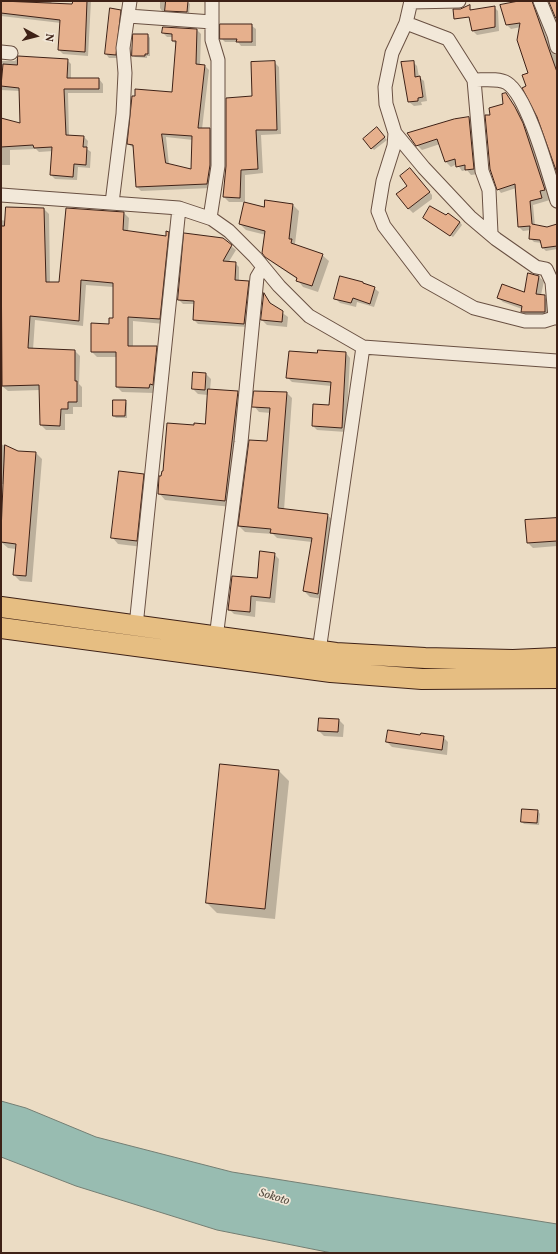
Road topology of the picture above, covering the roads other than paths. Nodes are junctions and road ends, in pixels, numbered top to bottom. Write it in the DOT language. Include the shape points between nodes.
graph roads {
  1 [pos="130,1"];
  2 [pos="212,1"];
  3 [pos="411,1"];
  4 [pos="458,1"];
  5 [pos="540,1"];
  6 [pos="128,16"];
  7 [pos="212,22"];
  8 [pos="406,23"];
  9 [pos="557,47"];
  10 [pos="474,80"];
  11 [pos="396,133"];
  12 [pos="1,195"];
  13 [pos="557,201"];
  14 [pos="112,203"];
  15 [pos="179,208"];
  16 [pos="210,218"];
  17 [pos="491,233"];
  18 [pos="263,267"];
  19 [pos="556,317"];
  20 [pos="363,347"];
  21 [pos="557,361"];
  22 [pos="1,607"];
  23 [pos="136,626"];
  24 [pos="1,628"];
  25 [pos="216,638"];
  26 [pos="319,651"];
  27 [pos="557,658"];
  28 [pos="557,678"];
  1 -- 6 [label="street"];
  2 -- 7 [label="street"];
  3 -- 4 [label="street"];
  3 -- 8 [label="street"];
  5 -- 9 [label="street"];
  6 -- 7 [label="street"];
  6 -- 14 [label="street" via="124,48 123,114"];
  7 -- 16 [label="street" via="212,40 218,60 218,166"];
  8 -- 10 [label="street" via="448,39"];
  8 -- 11 [label="street" via="392,53 385,87 386,104"];
  10 -- 13 [label="street" via="506,82 514,88 529,117"];
  10 -- 17 [label="street" via="482,171 489,190"];
  11 -- 17 [label="street" via="442,188 470,217"];
  11 -- 19 [label="street" via="382,180 378,211 384,226 426,282 474,308 499,315 525,321 544,321"];
  12 -- 14 [label="street"];
  14 -- 15 [label="street"];
  15 -- 16 [label="street"];
  15 -- 23 [label="street"];
  16 -- 18 [label="street" via="229,231"];
  17 -- 19 [label="street" via="536,267 546,269 552,282"];
  18 -- 20 [label="street" via="309,316"];
  18 -- 25 [label="street" via="256,277 241,442"];
  20 -- 21 [label="street"];
  20 -- 26 [label="street"];
  22 -- 23 [label="main road"];
  23 -- 25 [label="main road"];
  24 -- 28 [label="main road" via="331,672 422,679"];
  25 -- 26 [label="main road"];
  26 -- 27 [label="main road" via="425,658"];
}
